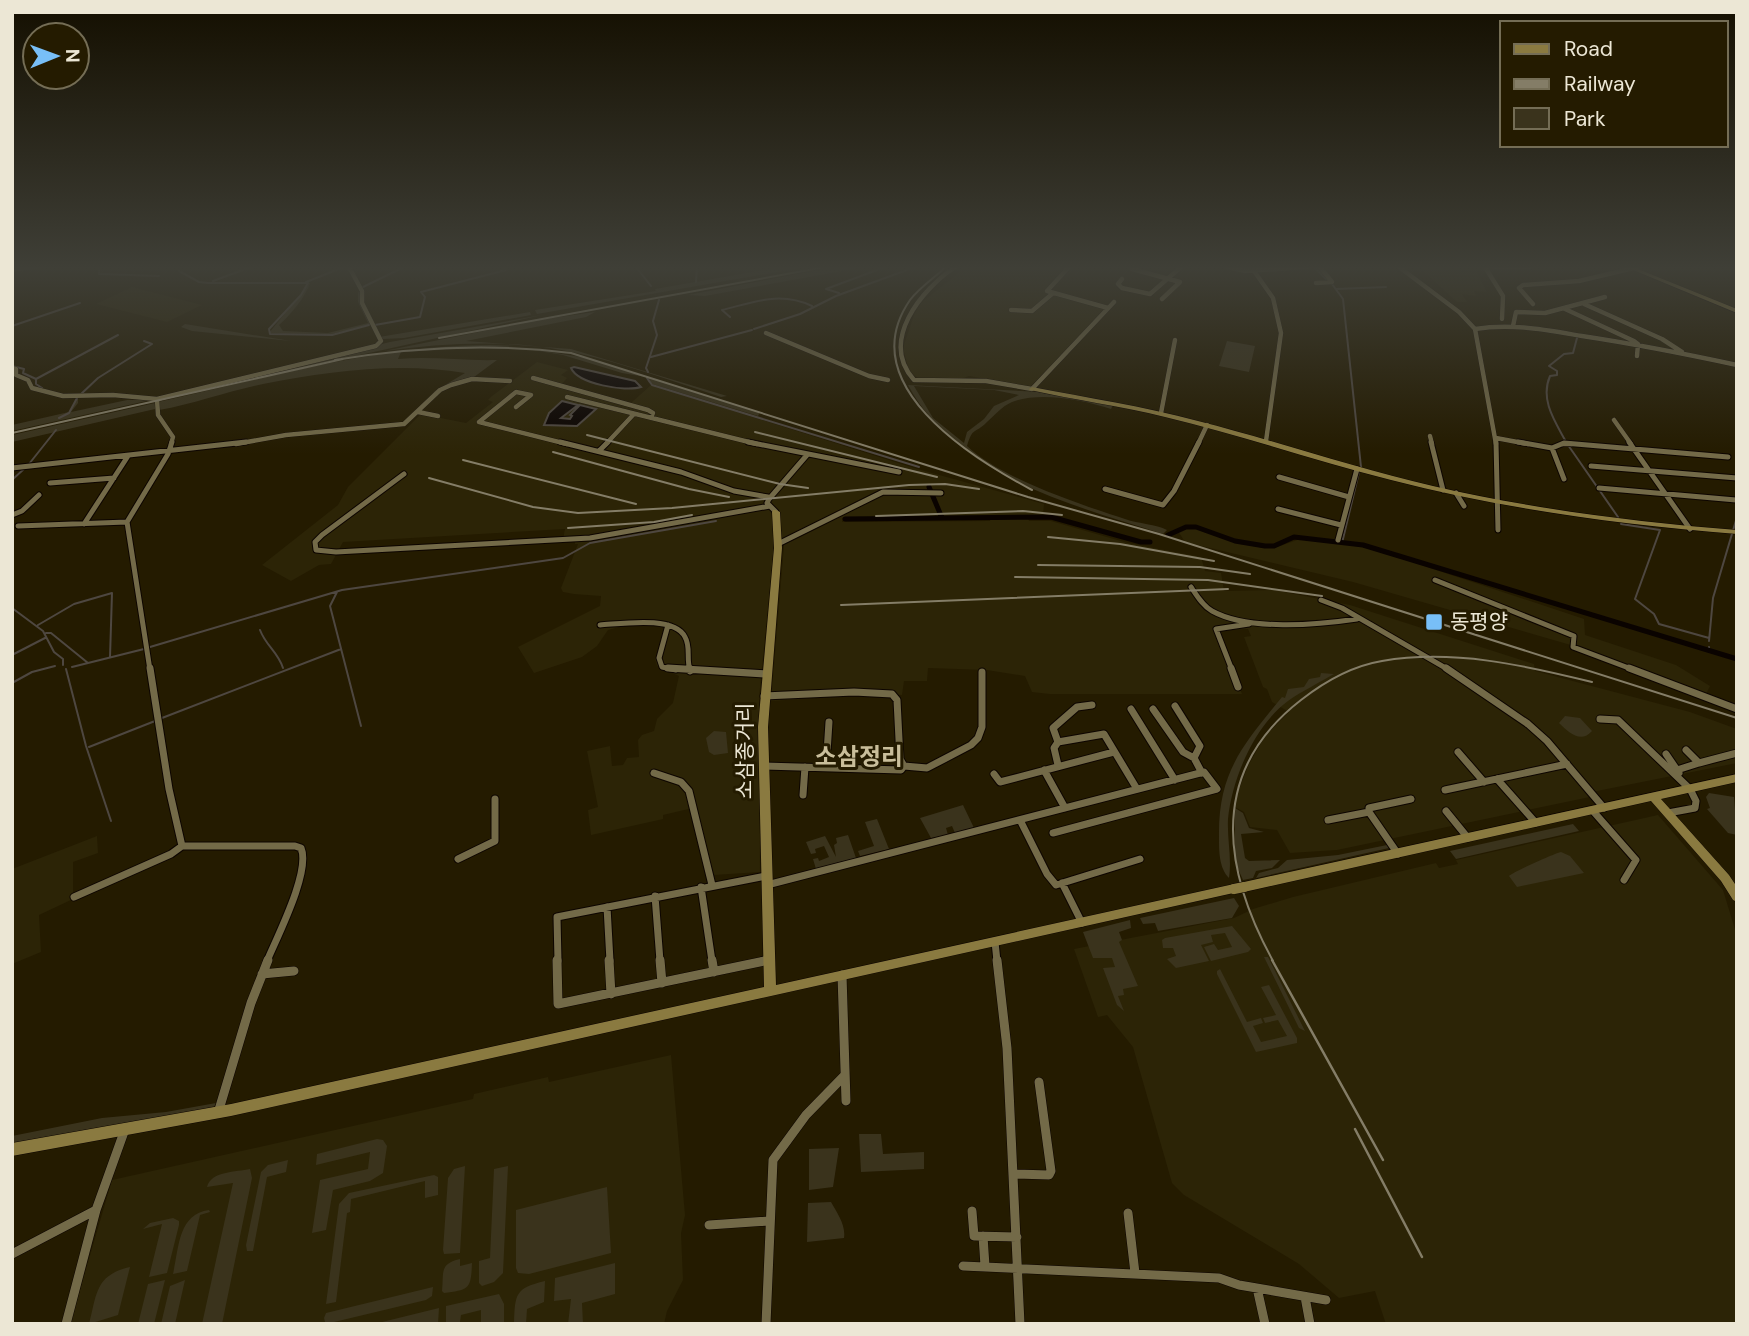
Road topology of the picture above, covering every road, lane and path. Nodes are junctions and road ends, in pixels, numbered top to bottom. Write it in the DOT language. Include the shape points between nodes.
graph roads {
  1 [pos="375,329"];
  2 [pos="906,329"];
  3 [pos="1088,329"];
  4 [pos="1280,329"];
  5 [pos="1475,329"];
  6 [pos="1536,329"];
  7 [pos="1607,329"];
  8 [pos="1638,329"];
  9 [pos="766,333"];
  10 [pos="1175,340"];
  11 [pos="1667,343"];
  12 [pos="1638,344"];
  13 [pos="1657,348"];
  14 [pos="1684,354"];
  15 [pos="1637,356"];
  16 [pos="1737,365"];
  17 [pos="12,368"];
  18 [pos="533,378"];
  19 [pos="888,380"];
  20 [pos="510,381"];
  21 [pos="1032,389"];
  22 [pos="567,397"];
  23 [pos="157,399"];
  24 [pos="516,407"];
  25 [pos="418,412"];
  26 [pos="1161,413"];
  27 [pos="633,415"];
  28 [pos="438,416"];
  29 [pos="651,418"];
  30 [pos="1614,420"];
  31 [pos="1207,425"];
  32 [pos="1430,436"];
  33 [pos="1496,438"];
  34 [pos="1266,441"];
  35 [pos="1552,448"];
  36 [pos="1634,449"];
  37 [pos="169,450"];
  38 [pos="598,452"];
  39 [pos="807,454"];
  40 [pos="128,456"];
  41 [pos="1728,457"];
  42 [pos="1591,466"];
  43 [pos="12,468"];
  44 [pos="1357,469"];
  45 [pos="1649,471"];
  46 [pos="899,472"];
  47 [pos="404,474"];
  48 [pos="1279,477"];
  49 [pos="114,478"];
  50 [pos="1737,478"];
  51 [pos="1564,479"];
  52 [pos="50,483"];
  53 [pos="1599,488"];
  54 [pos="1105,489"];
  55 [pos="1443,490"];
  56 [pos="934,493"];
  57 [pos="1456,493"];
  58 [pos="1666,494"];
  59 [pos="39,495"];
  60 [pos="768,496"];
  61 [pos="1349,497"];
  62 [pos="1736,500"];
  63 [pos="1499,501"];
  64 [pos="1464,506"];
  65 [pos="773,509"];
  66 [pos="1278,509"];
  67 [pos="12,515"];
  68 [pos="127,522"];
  69 [pos="84,524"];
  70 [pos="1341,525"];
  71 [pos="18,526"];
  72 [pos="1690,529"];
  73 [pos="1498,530"];
  74 [pos="1737,532"];
  75 [pos="1338,540"];
  76 [pos="778,544"];
  77 [pos="1435,580"];
  78 [pos="1191,587"];
  79 [pos="1321,600"];
  80 [pos="1357,619"];
  81 [pos="1258,623"];
  82 [pos="600,625"];
  83 [pos="668,625"];
  84 [pos="690,671"];
  85 [pos="982,673"];
  86 [pos="766,674"];
  87 [pos="1238,687"];
  88 [pos="764,696"];
  89 [pos="1092,705"];
  90 [pos="1175,706"];
  91 [pos="1130,709"];
  92 [pos="1153,709"];
  93 [pos="1737,709"];
  94 [pos="1600,719"];
  95 [pos="829,722"];
  96 [pos="1058,742"];
  97 [pos="1686,750"];
  98 [pos="1114,752"];
  99 [pos="1458,752"];
  100 [pos="1737,753"];
  101 [pos="1666,754"];
  102 [pos="1195,758"];
  103 [pos="1699,763"];
  104 [pos="1567,764"];
  105 [pos="1058,765"];
  106 [pos="764,766"];
  107 [pos="904,766"];
  108 [pos="804,767"];
  109 [pos="826,768"];
  110 [pos="1044,770"];
  111 [pos="1677,770"];
  112 [pos="654,773"];
  113 [pos="1202,773"];
  114 [pos="994,774"];
  115 [pos="1737,778"];
  116 [pos="1497,779"];
  117 [pos="1175,780"];
  118 [pos="1484,782"];
  119 [pos="1686,785"];
  120 [pos="1137,789"];
  121 [pos="1445,790"];
  122 [pos="803,795"];
  123 [pos="1653,797"];
  124 [pos="495,799"];
  125 [pos="1411,799"];
  126 [pos="1065,808"];
  127 [pos="1599,809"];
  128 [pos="1446,811"];
  129 [pos="1369,812"];
  130 [pos="1668,813"];
  131 [pos="1020,820"];
  132 [pos="1328,820"];
  133 [pos="1536,823"];
  134 [pos="1053,833"];
  135 [pos="1468,838"];
  136 [pos="182,846"];
  137 [pos="1398,853"];
  138 [pos="458,859"];
  139 [pos="1140,859"];
  140 [pos="766,880"];
  141 [pos="1624,880"];
  142 [pos="1062,883"];
  143 [pos="712,885"];
  144 [pos="701,887"];
  145 [pos="74,897"];
  146 [pos="655,897"];
  147 [pos="1737,897"];
  148 [pos="607,907"];
  149 [pos="1082,923"];
  150 [pos="995,942"];
  151 [pos="769,960"];
  152 [pos="294,971"];
  153 [pos="713,972"];
  154 [pos="262,974"];
  155 [pos="842,975"];
  156 [pos="662,983"];
  157 [pos="770,991"];
  158 [pos="611,994"];
  159 [pos="845,1075"];
  160 [pos="1039,1082"];
  161 [pos="846,1101"];
  162 [pos="218,1113"];
  163 [pos="124,1132"];
  164 [pos="12,1150"];
  165 [pos="1014,1174"];
  166 [pos="96,1210"];
  167 [pos="972,1211"];
  168 [pos="1128,1213"];
  169 [pos="769,1222"];
  170 [pos="709,1224"];
  171 [pos="983,1236"];
  172 [pos="1017,1237"];
  173 [pos="12,1254"];
  174 [pos="963,1266"];
  175 [pos="985,1266"];
  176 [pos="1018,1266"];
  177 [pos="1135,1273"];
  178 [pos="1257,1288"];
  179 [pos="1305,1297"];
  180 [pos="1326,1300"];
  181 [pos="66,1324"];
  182 [pos="766,1324"];
  183 [pos="1020,1324"];
  184 [pos="1265,1324"];
  185 [pos="1311,1324"];
  1 -- 23 [label="street" via="381,341 376,345"];
  2 -- 21 [label="street" via="901,358 906,371 919,381 986,381"];
  3 -- 21 [label="street"];
  4 -- 34 [label="street"];
  5 -- 33 [label="street"];
  6 -- 12 [label="street"];
  7 -- 12 [label="street"];
  8 -- 11 [label="street"];
  9 -- 19 [label="street"];
  10 -- 26 [label="street"];
  11 -- 13 [label="street"];
  11 -- 14 [label="street"];
  12 -- 13 [label="street"];
  12 -- 15 [label="street"];
  13 -- 14 [label="street"];
  14 -- 16 [label="street"];
  17 -- 23 [label="street" via="32,388 59,397"];
  18 -- 29 [label="street" via="648,410 653,413"];
  20 -- 25 [label="street" via="465,380 440,390"];
  21 -- 26 [label="street"];
  22 -- 27 [label="street"];
  23 -- 37 [label="street" via="158,415 173,437"];
  24 -- 38 [label="street" via="531,395 516,392 479,422"];
  25 -- 28 [label="street"];
  25 -- 37 [label="street" via="400,425"];
  26 -- 31 [label="street"];
  27 -- 29 [label="street"];
  27 -- 38 [label="street"];
  29 -- 39 [label="street"];
  30 -- 36 [label="street"];
  31 -- 34 [label="street"];
  31 -- 54 [label="street" via="1163,505"];
  32 -- 55 [label="street"];
  33 -- 35 [label="street"];
  33 -- 63 [label="street"];
  34 -- 44 [label="street"];
  35 -- 36 [label="street" via="1564,443"];
  35 -- 51 [label="street"];
  36 -- 41 [label="street"];
  36 -- 45 [label="street"];
  37 -- 40 [label="street"];
  37 -- 68 [label="street"];
  38 -- 60 [label="street" via="681,472 741,493"];
  39 -- 46 [label="street"];
  39 -- 60 [label="street" via="788,480"];
  40 -- 43 [label="street"];
  40 -- 49 [label="street"];
  42 -- 45 [label="street"];
  44 -- 55 [label="street"];
  44 -- 61 [label="street"];
  45 -- 50 [label="street"];
  45 -- 58 [label="street"];
  47 -- 65 [label="street" via="322,535 315,542 316,550 590,538"];
  48 -- 61 [label="street"];
  49 -- 52 [label="street"];
  49 -- 69 [label="street"];
  53 -- 58 [label="street"];
  55 -- 57 [label="street"];
  56 -- 76 [label="street" via="883,492"];
  57 -- 63 [label="street"];
  57 -- 64 [label="street"];
  58 -- 62 [label="street"];
  58 -- 72 [label="street"];
  59 -- 67 [label="street"];
  60 -- 65 [label="street"];
  61 -- 70 [label="street"];
  63 -- 72 [label="street"];
  63 -- 73 [label="street"];
  65 -- 76 [label="street, 소삼종거리"];
  66 -- 70 [label="street"];
  68 -- 69 [label="street"];
  68 -- 136 [label="street" via="145,649"];
  69 -- 71 [label="street"];
  70 -- 75 [label="street"];
  72 -- 74 [label="street"];
  76 -- 86 [label="street, 소삼종거리"];
  77 -- 93 [label="street" via="1574,636 1573,647"];
  78 -- 81 [label="street" via="1216,613"];
  79 -- 80 [label="street"];
  80 -- 81 [label="street"];
  80 -- 104 [label="street" via="1434,660 1528,723"];
  81 -- 87 [label="street" via="1216,629"];
  82 -- 83 [label="street"];
  83 -- 84 [label="street" via="684,634"];
  83 -- 84 [label="street" via="660,664"];
  84 -- 86 [label="street"];
  85 -- 107 [label="street" via="978,738 927,768"];
  86 -- 88 [label="street, 소삼종거리"];
  88 -- 106 [label="street, 소삼종거리"];
  88 -- 107 [label="street" via="892,694 897,700"];
  89 -- 96 [label="street" via="1077,708 1058,721 1053,729"];
  90 -- 102 [label="street" via="1200,746"];
  91 -- 117 [label="street"];
  92 -- 102 [label="street" via="1183,752"];
  94 -- 119 [label="street" via="1618,720"];
  95 -- 109 [label="street"];
  96 -- 98 [label="street" via="1101,734"];
  96 -- 105 [label="street" via="1054,748"];
  97 -- 103 [label="street"];
  98 -- 105 [label="street"];
  98 -- 120 [label="street"];
  99 -- 118 [label="street"];
  100 -- 103 [label="street"];
  101 -- 111 [label="street"];
  102 -- 113 [label="street"];
  103 -- 111 [label="street"];
  104 -- 116 [label="street"];
  104 -- 127 [label="street"];
  105 -- 110 [label="street"];
  106 -- 108 [label="street"];
  106 -- 140 [label="street, 소삼종거리"];
  107 -- 109 [label="street" via="901,770"];
  108 -- 109 [label="street"];
  108 -- 122 [label="street"];
  110 -- 114 [label="street" via="1000,782"];
  110 -- 126 [label="street"];
  111 -- 119 [label="street"];
  112 -- 143 [label="street" via="681,782 689,791"];
  113 -- 117 [label="street"];
  113 -- 134 [label="street" via="1217,789"];
  115 -- 119 [label="street"];
  116 -- 118 [label="street"];
  116 -- 133 [label="street"];
  117 -- 120 [label="street"];
  118 -- 121 [label="street"];
  119 -- 123 [label="street"];
  119 -- 130 [label="street" via="1695,808"];
  120 -- 126 [label="street"];
  123 -- 127 [label="street"];
  123 -- 130 [label="street"];
  124 -- 138 [label="street" via="495,841"];
  125 -- 129 [label="street" via="1369,808"];
  126 -- 131 [label="street"];
  127 -- 133 [label="street"];
  127 -- 141 [label="street" via="1636,860"];
  128 -- 135 [label="street"];
  129 -- 132 [label="street"];
  129 -- 137 [label="street"];
  130 -- 147 [label="street"];
  131 -- 140 [label="street"];
  131 -- 142 [label="street" via="1052,884"];
  133 -- 135 [label="street"];
  135 -- 137 [label="street"];
  136 -- 145 [label="street"];
  136 -- 154 [label="street" via="301,848 300,877"];
  137 -- 149 [label="street"];
  139 -- 142 [label="street"];
  140 -- 143 [label="street"];
  140 -- 151 [label="street, 소삼종거리"];
  142 -- 149 [label="street"];
  143 -- 144 [label="street"];
  144 -- 146 [label="street"];
  144 -- 153 [label="street"];
  146 -- 148 [label="street"];
  146 -- 156 [label="street"];
  148 -- 158 [label="street"];
  148 -- 158 [label="street" via="556,918 558,1004"];
  149 -- 150 [label="street"];
  150 -- 155 [label="street"];
  150 -- 165 [label="street"];
  151 -- 153 [label="street"];
  151 -- 157 [label="street, 소삼종거리"];
  152 -- 154 [label="street"];
  153 -- 156 [label="street"];
  154 -- 162 [label="street"];
  155 -- 157 [label="street"];
  155 -- 159 [label="street"];
  156 -- 158 [label="street"];
  157 -- 162 [label="street"];
  159 -- 161 [label="street"];
  159 -- 169 [label="street" via="819,1099 773,1160"];
  160 -- 165 [label="street" via="1051,1171 1049,1175"];
  162 -- 163 [label="street"];
  163 -- 164 [label="street"];
  163 -- 166 [label="street"];
  165 -- 172 [label="street"];
  166 -- 173 [label="street"];
  166 -- 181 [label="street"];
  167 -- 171 [label="street" via="974,1236"];
  168 -- 177 [label="street"];
  169 -- 170 [label="street"];
  169 -- 182 [label="street"];
  171 -- 172 [label="street"];
  171 -- 175 [label="street"];
  172 -- 176 [label="street"];
  174 -- 175 [label="street"];
  175 -- 176 [label="street"];
  176 -- 177 [label="street"];
  176 -- 183 [label="street"];
  177 -- 178 [label="street" via="1219,1278"];
  178 -- 179 [label="street"];
  178 -- 184 [label="street"];
  179 -- 180 [label="street"];
  179 -- 185 [label="street"];
}
